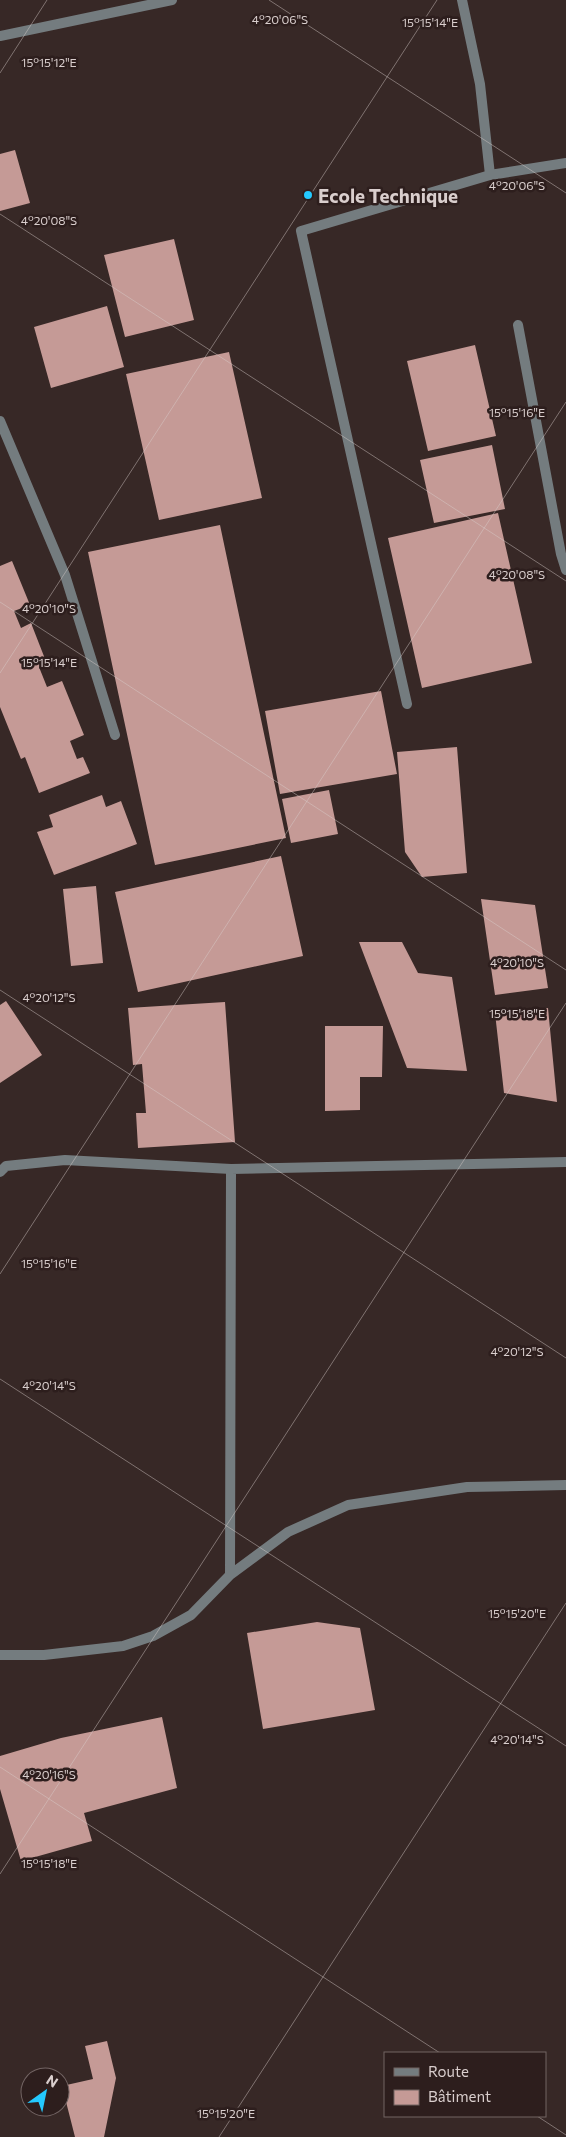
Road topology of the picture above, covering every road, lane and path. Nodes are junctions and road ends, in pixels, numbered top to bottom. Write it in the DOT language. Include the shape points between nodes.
graph roads {
  1 [pos="172,0"];
  2 [pos="462,0"];
  3 [pos="0,36"];
  4 [pos="566,163"];
  5 [pos="490,175"];
  6 [pos="518,325"];
  7 [pos="0,421"];
  8 [pos="566,570"];
  9 [pos="407,704"];
  10 [pos="115,735"];
  11 [pos="566,1162"];
  12 [pos="231,1169"];
  13 [pos="0,1172"];
  14 [pos="566,1485"];
  15 [pos="230,1574"];
  16 [pos="0,1655"];
  1 -- 3 [label="street"];
  2 -- 5 [label="street" via="480,84"];
  4 -- 5 [label="street"];
  5 -- 9 [label="street" via="301,231"];
  6 -- 8 [label="street"];
  7 -- 10 [label="street" via="65,575"];
  11 -- 12 [label="street"];
  12 -- 13 [label="street" via="65,1160 6,1166"];
  12 -- 15 [label="street"];
  14 -- 15 [label="street" via="468,1487 348,1505 288,1532"];
  15 -- 16 [label="street" via="191,1616 153,1636 123,1646 44,1655"];
}
